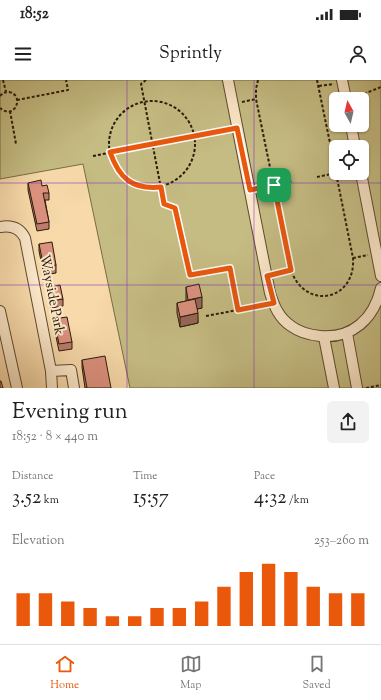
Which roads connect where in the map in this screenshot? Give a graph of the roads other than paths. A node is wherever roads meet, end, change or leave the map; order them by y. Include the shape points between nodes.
1 (228, 80) edge
2 (342, 81) edge
3 (345, 92) edge
4 (362, 180) edge
5 (0, 227) edge
6 (381, 276) edge
7 (381, 288) edge
8 (0, 311) edge
9 (347, 333) junction
10 (324, 337) junction
11 (51, 371) junction
12 (17, 388) edge
13 (52, 388) edge
14 (74, 388) edge
15 (334, 388) edge
16 (357, 388) edge

1 - 10 street via 274,303 281,317 291,326 301,332
2 - 3 street
4 - 6 street
5 - 11 street, Wayside Park via 16,228 25,238
7 - 9 street via 374,310 358,327
8 - 12 street
9 - 10 street
9 - 16 street
10 - 15 street
11 - 13 street, Wayside Park
11 - 14 street via 71,370

